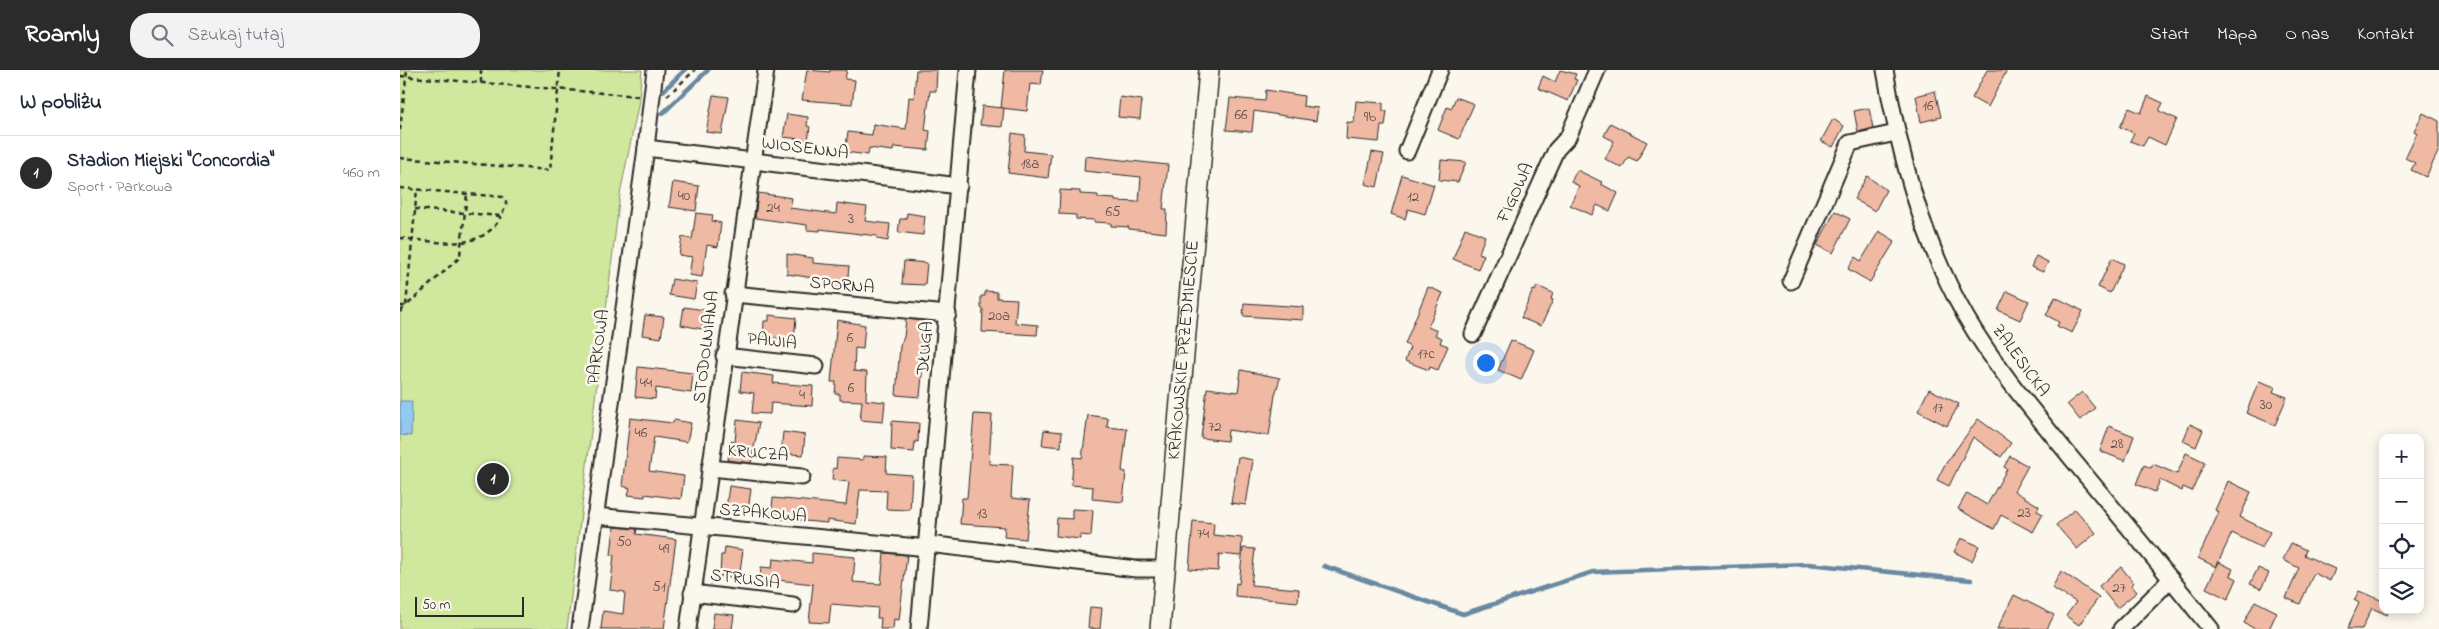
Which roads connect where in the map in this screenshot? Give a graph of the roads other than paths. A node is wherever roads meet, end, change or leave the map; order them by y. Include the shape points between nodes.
1 (655, 70) edge
2 (766, 70) edge
3 (968, 70) edge
4 (1209, 70) edge
5 (1440, 70) edge
6 (1597, 70) edge
7 (1885, 70) edge
8 (1896, 133) junction
9 (646, 148) junction
10 (1407, 151) dead end
11 (751, 162) junction
12 (959, 186) junction
13 (1791, 281) dead end
14 (733, 294) junction
15 (948, 314) junction
16 (1473, 334) dead end
17 (724, 356) junction
18 (816, 366) dead end
19 (710, 468) junction
20 (802, 476) dead end
21 (594, 516) junction
22 (702, 528) junction
23 (928, 546) junction
24 (1165, 569) junction
25 (2171, 579) junction
26 (692, 593) junction
27 (794, 605) dead end
28 (580, 629) edge
29 (688, 629) edge
30 (920, 629) edge
31 (1160, 629) edge
32 (2121, 629) edge
33 (2211, 629) edge

1 - 9 street, PARKOWA
2 - 11 street, STODOLNIANA
3 - 12 street, DŁUGA
4 - 24 main road, KRAKOWSKIE PRZEDMIEŚCIE
5 - 10 street
6 - 16 street, FIGOWA via 1568,138 1556,150
7 - 8 street, ZALESICKA
8 - 13 street via 1850,143
8 - 25 street, ZALESICKA via 1929,239 1962,309 1986,350
9 - 11 street, WIOSENNA
9 - 21 street, PARKOWA
11 - 12 street, WIOSENNA
11 - 14 street, STODOLNIANA
12 - 15 street, DŁUGA
14 - 15 street, SPORNA
14 - 17 street, STODOLNIANA
15 - 23 street, DŁUGA
17 - 18 street, PAWIA
17 - 19 street, STODOLNIANA
19 - 20 street, KRUCZA
19 - 22 street, STODOLNIANA
21 - 22 street, SZPAKOWA
21 - 28 street, PARKOWA
22 - 23 street, SZPAKOWA
22 - 26 street, STODOLNIANA
23 - 24 street, SZPAKOWA via 1136,569
23 - 30 street, DŁUGA
24 - 31 main road, KRAKOWSKIE PRZEDMIEŚCIE
25 - 32 street
25 - 33 street, ZALESICKA
26 - 27 street, STRUSIA
26 - 29 street, STODOLNIANA

